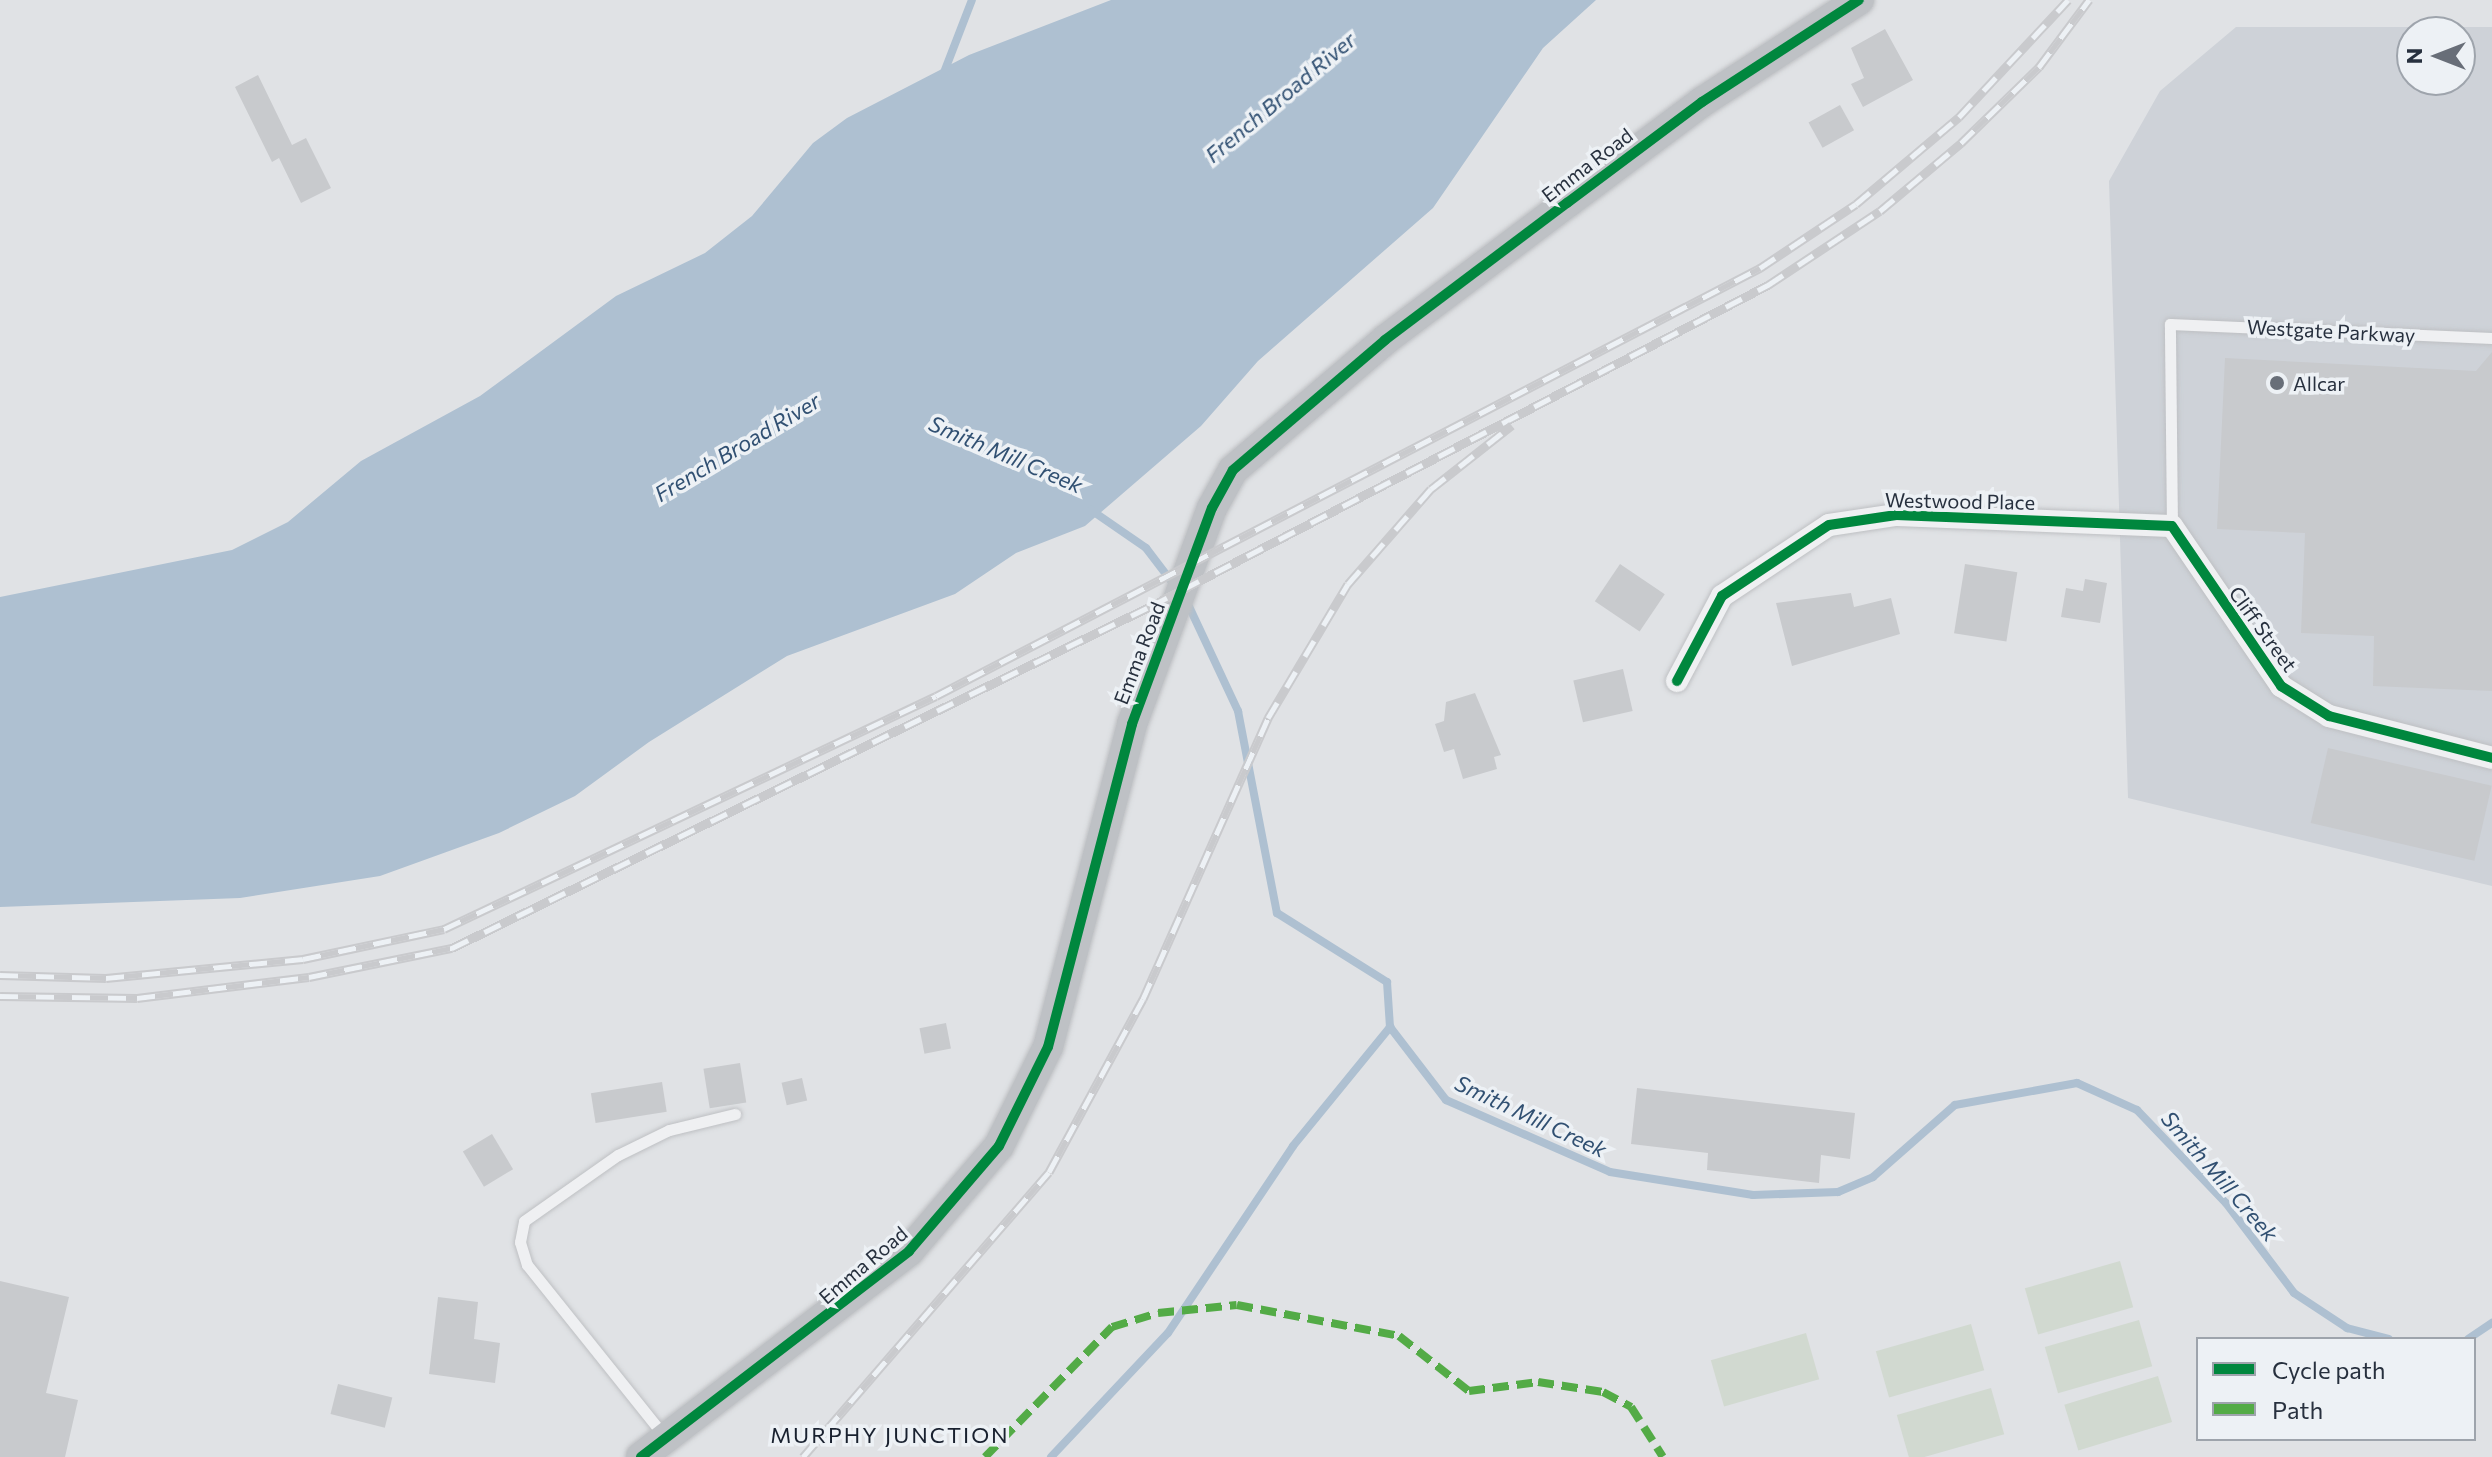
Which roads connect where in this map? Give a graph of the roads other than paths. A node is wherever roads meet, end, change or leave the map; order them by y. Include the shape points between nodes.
1 (1859, 0) edge
2 (2492, 338) edge
3 (2172, 526) junction
4 (1677, 681) dead end
5 (2492, 758) edge
6 (735, 1114) dead end
7 (665, 1438) junction
8 (641, 1457) edge

1 - 7 street, Emma Road via 1702,102 1279,426 1233,470 1132,724 1048,1047 999,1146 909,1251
2 - 3 lane, Westgate Parkway via 2170,324
3 - 4 street, Westwood Place via 1896,515 1829,525 1722,596
3 - 5 street, Cliff Street via 2281,686 2329,716
6 - 7 lane via 669,1130 618,1155 524,1221 520,1242 527,1265
7 - 8 street, Emma Road

